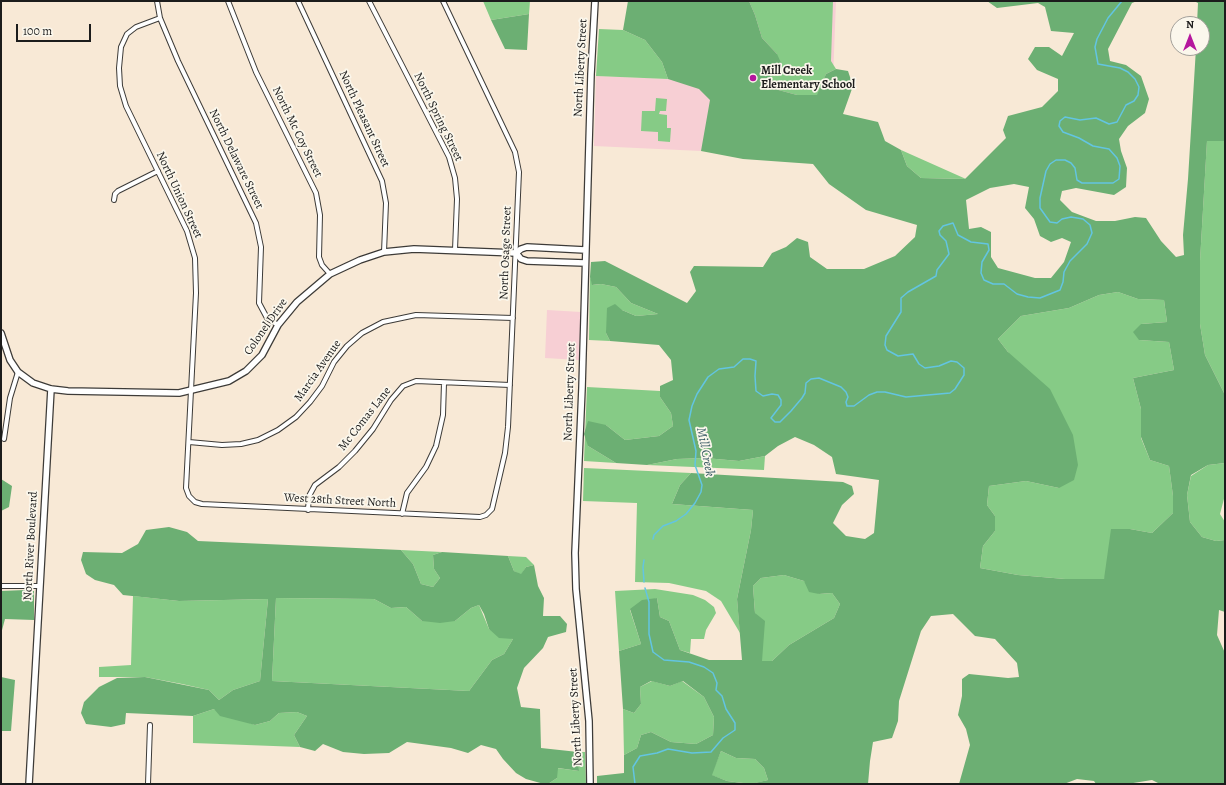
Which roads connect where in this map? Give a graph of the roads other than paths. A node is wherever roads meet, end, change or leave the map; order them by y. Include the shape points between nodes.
1 (156, 1) edge
2 (228, 1) edge
3 (298, 1) edge
4 (369, 1) edge
5 (443, 1) edge
6 (595, 1) edge
7 (160, 18) junction
8 (158, 171) junction
9 (114, 200) dead end
10 (455, 250) junction
11 (586, 250) junction
12 (384, 252) junction
13 (516, 253) junction
14 (585, 263) junction
15 (330, 274) junction
16 (513, 318) junction
17 (278, 325) junction
18 (1, 333) edge
19 (18, 372) junction
20 (444, 382) junction
21 (510, 385) junction
22 (51, 389) junction
23 (191, 390) junction
24 (4, 439) dead end
25 (189, 442) junction
26 (195, 502) joint
27 (308, 510) junction
28 (402, 514) junction
29 (484, 516) joint
30 (1, 586) edge
31 (40, 586) junction
32 (150, 725) dead end
33 (29, 784) edge
34 (148, 784) edge
35 (590, 784) edge

1 - 7 street, North Delaware Street
2 - 15 street, North Mc Coy Street via 256,72 316,193 320,215 319,257 322,266
3 - 12 street, North Pleasant Street via 382,180 386,203
4 - 10 street, North Spring Street via 449,157 458,199
5 - 13 street, North Osage Street via 515,152 519,172
6 - 11 main road, North Liberty Street
7 - 8 street, North Union Street via 136,27 127,34 121,47 119,68 120,86 126,106
7 - 17 street, North Delaware Street via 256,223 261,247 258,303 267,318
8 - 9 street via 118,191
8 - 23 street, North Union Street via 187,231 195,258 196,293
10 - 12 main road, Colonel Drive via 414,249
10 - 13 main road, Colonel Drive
11 - 13 main road, Colonel Drive via 527,247
11 - 14 main road, North Liberty Street
12 - 15 main road, Colonel Drive
13 - 14 main road, Colonel Drive via 527,261
13 - 16 street, North Osage Street
14 - 35 main road, North Liberty Street via 575,553 576,590 589,721
15 - 17 main road, Colonel Drive via 297,302
16 - 21 street, North Osage Street
16 - 25 street, Marcia Avenue via 416,315 383,322 362,333 347,346 334,362 310,402 296,417 278,430 258,440 241,444
17 - 23 main road, Colonel Drive via 262,355 246,371 229,381
18 - 19 main road via 10,360
19 - 22 main road via 33,383
19 - 24 street via 10,398
20 - 21 street, Mc Comas Lane
20 - 27 street, Mc Comas Lane via 416,381 403,386 355,451 315,486
20 - 28 street via 442,415 436,446 426,467 407,493
21 - 29 street, North Osage Street via 503,460 492,509
22 - 23 main road, Colonel Drive via 166,394
22 - 31 main road, North River Boulevard
23 - 25 street, North Union Street
25 - 26 street, North Union Street via 186,488
26 - 27 street, West 28th Street North
27 - 28 street, West 28th Street North
28 - 29 street, West 28th Street North
30 - 31 street
31 - 33 main road, North River Boulevard
32 - 34 street

